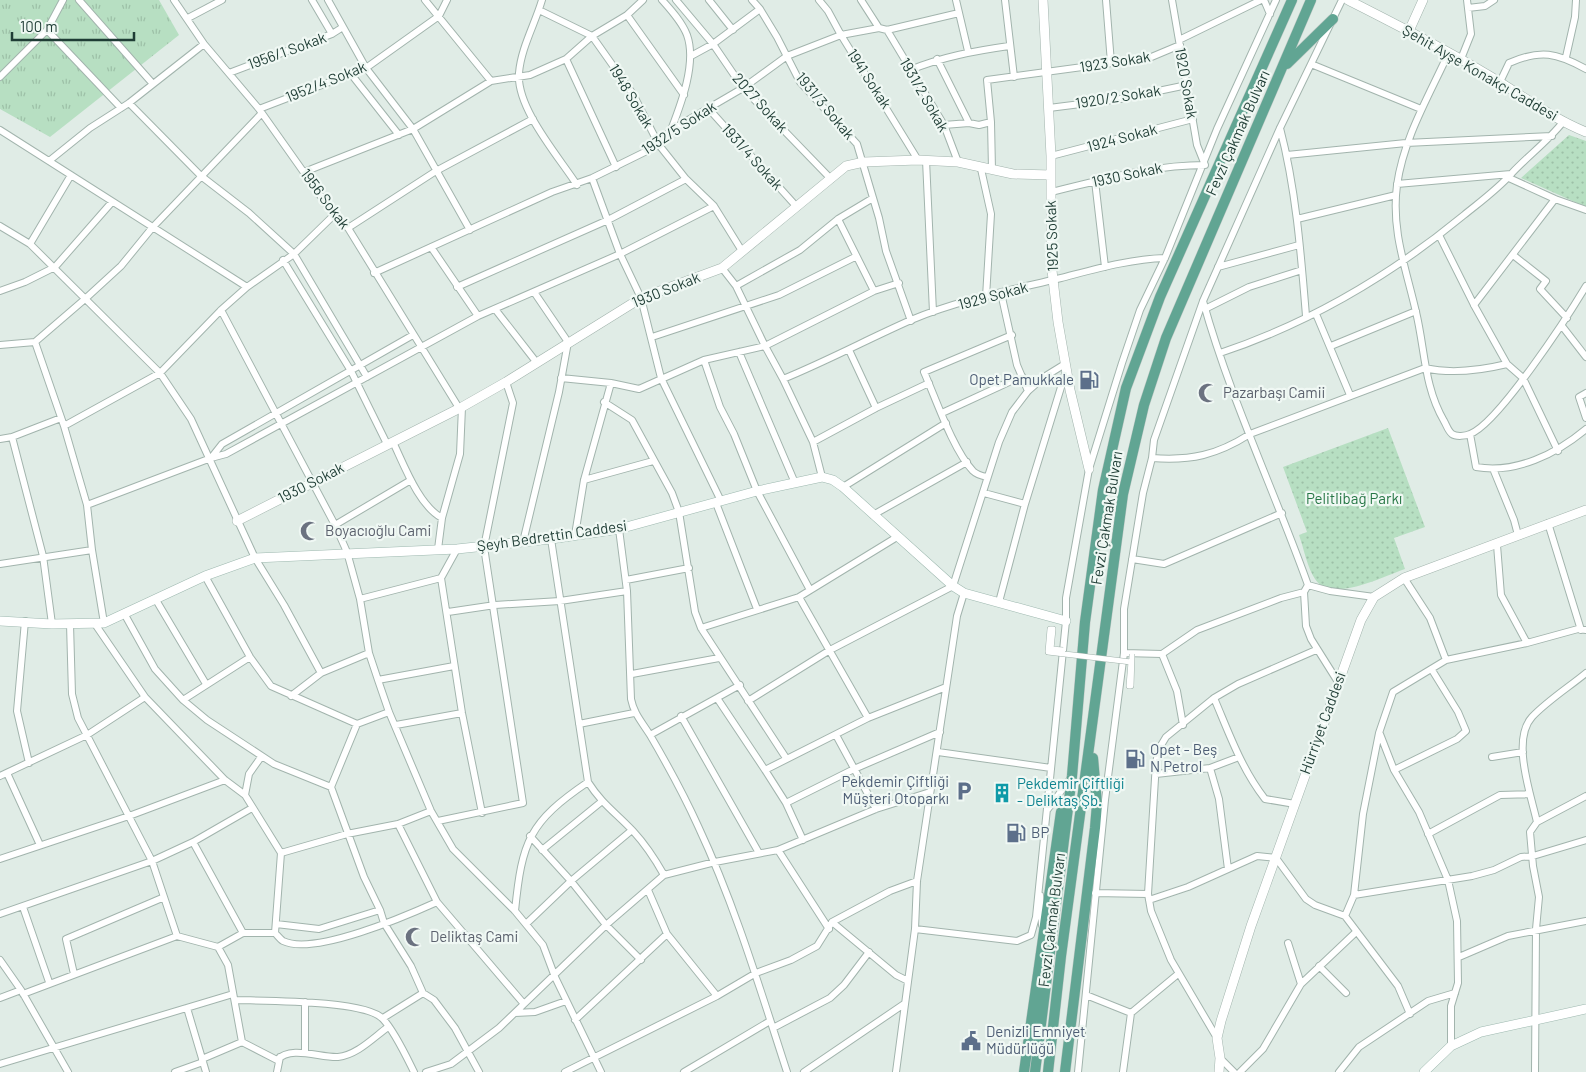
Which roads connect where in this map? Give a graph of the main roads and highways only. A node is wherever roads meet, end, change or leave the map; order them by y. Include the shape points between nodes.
1 (1292, 0) edge
2 (1311, 0) edge
3 (1333, 19) road end
4 (1283, 68) junction
5 (1092, 735) junction
6 (1072, 776) junction
7 (1024, 1072) edge
8 (1035, 1072) edge
9 (1048, 1072) edge
10 (1065, 1072) edge

1 - 6 main road, Fevzi Çakmak Bulvarı via 1160,297 1126,388 1103,490 1082,647
2 - 4 main road, Fevzi Çakmak Bulvarı
3 - 4 main road
4 - 5 main road, Fevzi Çakmak Bulvarı via 1166,338 1144,405 1123,494
5 - 9 main road, Fevzi Çakmak Bulvarı
5 - 10 main road via 1095,828
6 - 7 main road via 1064,796
6 - 8 main road, Fevzi Çakmak Bulvarı

